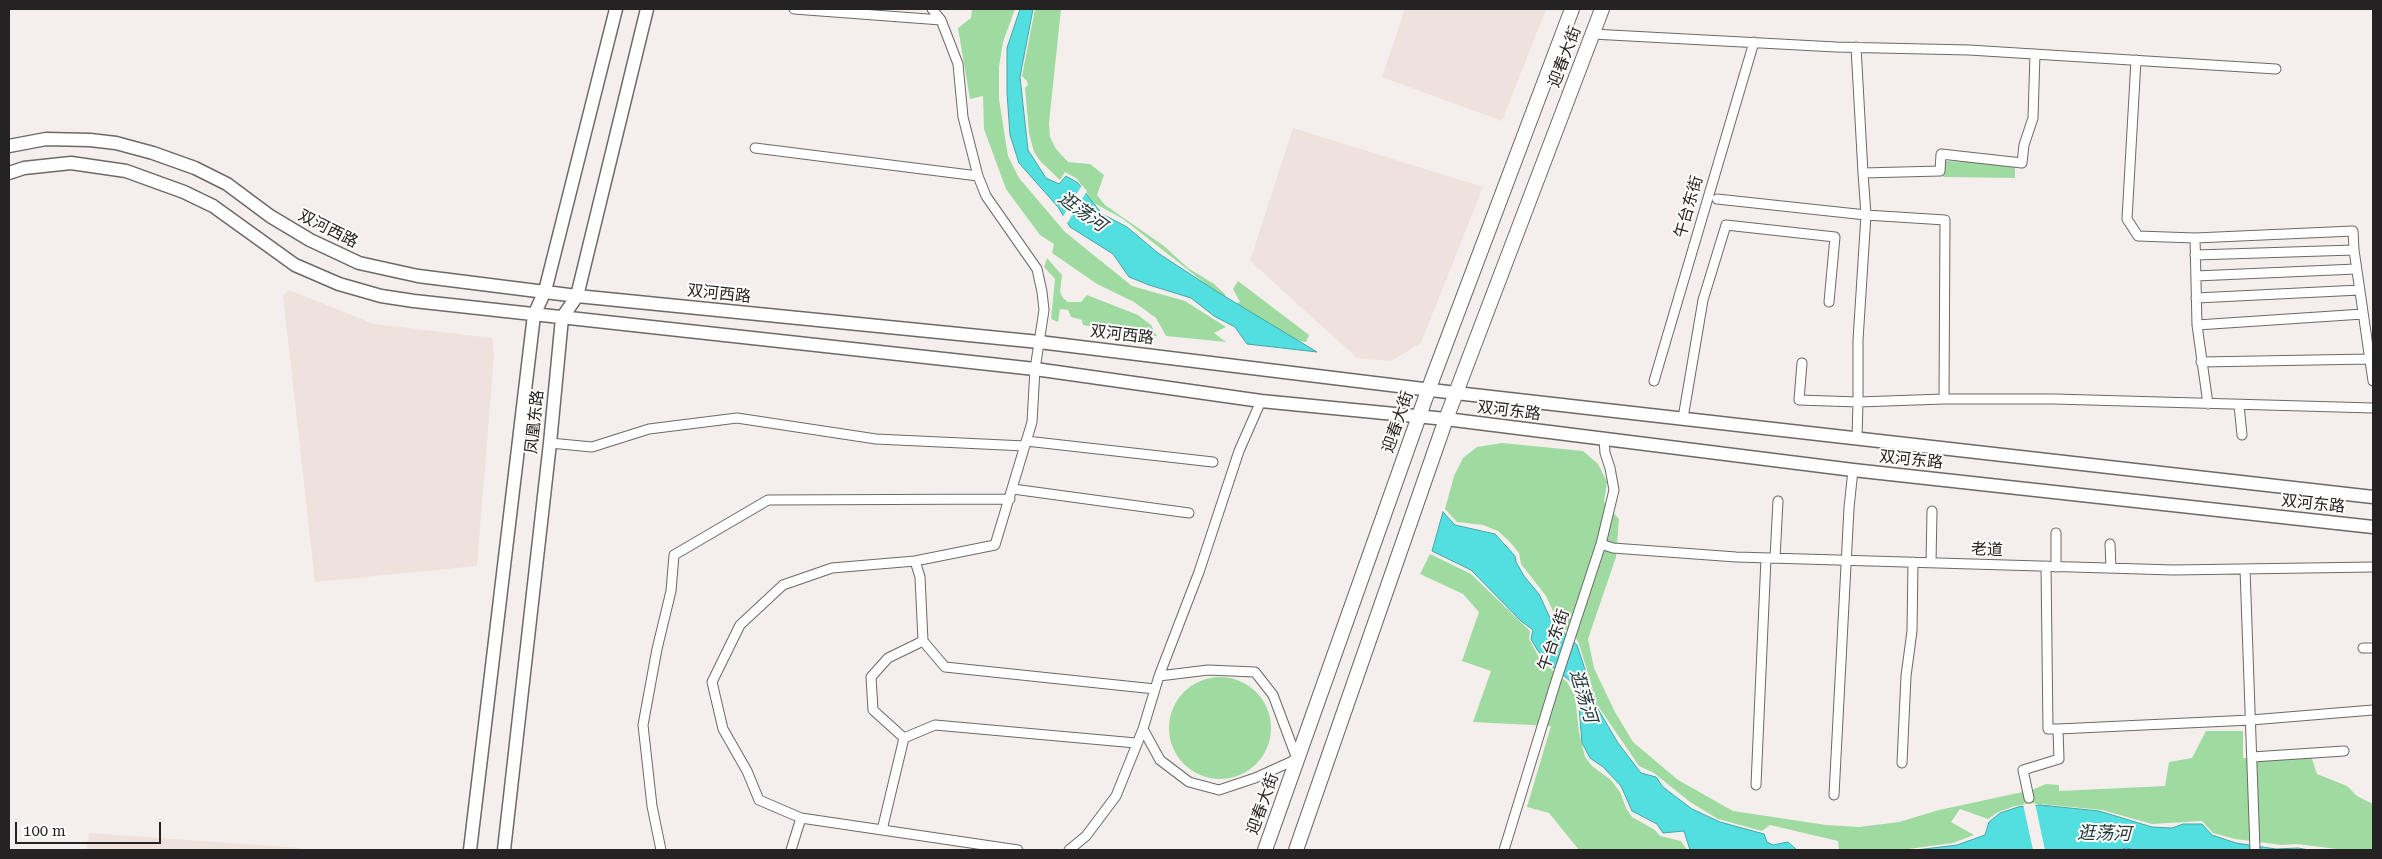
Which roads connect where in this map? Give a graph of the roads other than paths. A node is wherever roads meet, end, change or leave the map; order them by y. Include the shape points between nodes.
1 (616, 9) edge
2 (647, 9) edge
3 (794, 9) edge
4 (932, 9) edge
5 (1572, 9) edge
6 (1602, 9) edge
7 (941, 20) junction
8 (1592, 34) junction
9 (1754, 42) junction
10 (1856, 47) junction
11 (2035, 54) junction
12 (2136, 60) junction
13 (2276, 69) dead end
14 (9, 146) edge
15 (755, 148) dead end
16 (9, 173) edge
17 (1863, 173) junction
18 (978, 176) junction
19 (1717, 199) dead end
20 (1866, 215) junction
21 (2195, 238) junction
22 (2354, 250) junction
23 (2195, 256) junction
24 (2356, 269) junction
25 (2196, 276) junction
26 (2360, 290) junction
27 (545, 291) junction
28 (577, 296) junction
29 (2196, 298) junction
30 (1829, 302) dead end
31 (534, 314) junction
32 (2363, 314) junction
33 (562, 318) junction
34 (2197, 325) junction
35 (1039, 342) junction
36 (2370, 359) junction
37 (2201, 362) junction
38 (1802, 363) dead end
39 (1035, 369) junction
40 (1654, 381) dead end
41 (2373, 381) edge
42 (1429, 388) junction
43 (1456, 393) junction
44 (1944, 399) junction
45 (1261, 401) junction
46 (1858, 402) junction
47 (2208, 404) junction
48 (2239, 405) junction
49 (2373, 408) edge
50 (1418, 418) junction
51 (1683, 418) junction
52 (1446, 419) junction
53 (2242, 435) dead end
54 (1857, 438) junction
55 (1604, 439) junction
56 (550, 444) junction
57 (1026, 444) junction
58 (1213, 462) dead end
59 (1853, 470) junction
60 (1013, 489) junction
61 (2373, 497) edge
62 (1010, 500) junction
63 (1778, 501) dead end
64 (1932, 511) dead end
65 (1189, 513) dead end
66 (2373, 527) edge
67 (2056, 533) dead end
68 (1601, 544) junction
69 (2110, 544) dead end
70 (1770, 558) junction
71 (1848, 560) junction
72 (915, 561) junction
73 (1913, 562) junction
74 (1931, 563) junction
75 (2046, 566) junction
76 (2056, 567) junction
77 (2373, 567) edge
78 (2110, 568) junction
79 (2245, 569) junction
80 (923, 641) junction
81 (2363, 648) dead end
82 (2373, 648) edge
83 (1158, 676) junction
84 (1155, 689) junction
85 (2373, 710) edge
86 (2251, 720) junction
87 (1143, 728) junction
88 (2058, 729) junction
89 (904, 738) junction
90 (1136, 743) junction
91 (2344, 751) dead end
92 (2252, 757) junction
93 (1297, 759) junction
94 (1902, 763) dead end
95 (1756, 785) dead end
96 (1834, 795) dead end
97 (2029, 798) dead end
98 (801, 818) junction
99 (882, 830) junction
100 (470, 850) edge
101 (504, 850) edge
102 (660, 850) edge
103 (790, 850) edge
104 (1018, 850) edge
105 (1069, 850) edge
106 (1265, 850) edge
107 (1296, 850) edge
108 (1504, 850) edge
109 (2255, 850) edge

1 - 27 street, 凤凰东路
2 - 28 street, 凤凰东路
3 - 7 street
4 - 7 street
5 - 42 main road, 迎春大街
6 - 8 main road, 迎春大街
7 - 18 street via 958,64 962,118
8 - 9 street
8 - 43 main road, 迎春大街
9 - 10 street
9 - 40 street, 午台东街
10 - 11 street
10 - 17 street
11 - 12 street
11 - 17 street via 2033,118 2022,163 1941,154 1940,171
12 - 13 street
12 - 21 street via 2127,218 2138,236
14 - 27 street, 双河西路 via 46,139 90,140 144,150 195,168 227,184 270,216 359,263 418,276
15 - 18 street
16 - 31 street via 24,168 71,163 126,171 213,206 295,265 339,284 381,296
17 - 20 street
18 - 35 street via 986,196 1037,269 1044,310
19 - 20 street
20 - 44 street via 1945,220
20 - 46 street via 1858,340
21 - 22 street via 2353,231
21 - 23 street
22 - 23 street
22 - 24 street
23 - 25 street
24 - 25 street
24 - 26 street
25 - 29 street
26 - 29 street
26 - 32 street
27 - 28 street, 双河西路
27 - 31 street, 凤凰东路
28 - 33 street, 凤凰东路
28 - 35 street, 双河西路
29 - 34 street
30 - 51 street via 1835,237 1726,225 1703,300
31 - 33 street
31 - 100 street, 凤凰东路
32 - 34 street
32 - 36 street
33 - 39 street
33 - 56 street, 凤凰东路
34 - 37 street
35 - 39 street
35 - 42 street, 双河西路
36 - 37 street
36 - 41 street
37 - 47 street
38 - 46 street via 1799,400
39 - 45 street
39 - 57 street via 1032,422
42 - 43 street, 双河西路
42 - 50 main road, 迎春大街
43 - 51 street, 双河东路
43 - 52 main road, 迎春大街
44 - 46 street
44 - 47 street
45 - 50 street
45 - 83 street
46 - 54 street
47 - 48 street
48 - 49 street
48 - 53 street
50 - 52 street
50 - 93 main road, 迎春大街
51 - 54 street, 双河东路
52 - 55 street, 双河东路
52 - 107 main road, 迎春大街
54 - 61 street, 双河东路
55 - 59 street, 双河东路
55 - 68 street, 午台东街 via 1614,490
56 - 57 street via 592,447 649,429 737,418 876,439
56 - 101 street, 凤凰东路
57 - 58 street
57 - 60 street
59 - 66 street, 双河东路
59 - 71 street
60 - 62 street
60 - 65 street
62 - 72 street via 995,544
62 - 102 street via 768,500 674,555 671,591 643,725
63 - 70 street
64 - 74 street
67 - 76 street
68 - 70 street, 老道 via 1613,548
68 - 108 street, 午台东街
69 - 78 street
70 - 71 street, 老道
70 - 95 street
71 - 73 street, 老道
71 - 96 street
72 - 80 street via 920,577
72 - 98 street via 832,568 783,585 740,625 712,682 723,729 759,800
73 - 74 street, 老道
73 - 94 street via 1912,631 1906,676
74 - 75 street, 老道
75 - 76 street, 老道
75 - 88 street via 2048,729
76 - 78 street, 老道
77 - 79 street, 老道
78 - 79 street, 老道
79 - 86 street
80 - 84 street via 945,667
80 - 89 street via 888,658 871,678 873,710
81 - 82 street
83 - 84 street
83 - 93 street via 1208,670 1255,672 1273,695
84 - 87 street
85 - 86 street
86 - 88 street
86 - 92 street
87 - 90 street
87 - 93 street via 1160,760 1189,782 1219,790
88 - 97 street via 2059,759 2023,770
89 - 90 street via 935,725
89 - 99 street
90 - 105 street via 1116,796 1086,836
91 - 92 street
92 - 109 street
93 - 106 main road, 迎春大街
98 - 99 street
98 - 103 street
99 - 104 street

